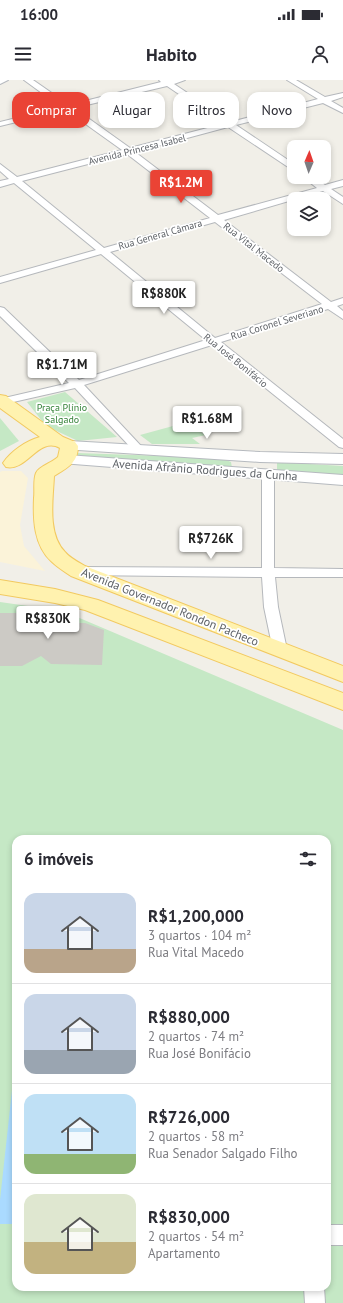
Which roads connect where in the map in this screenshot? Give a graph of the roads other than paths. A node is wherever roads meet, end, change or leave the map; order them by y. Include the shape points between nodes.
1 (28, 80) edge
2 (181, 80) edge
3 (291, 80) edge
4 (165, 82) edge
5 (46, 92) edge
6 (180, 92) edge
7 (343, 95) edge
8 (325, 100) junction
9 (90, 102) edge
10 (343, 111) edge
11 (12, 121) edge
12 (90, 123) edge
13 (239, 123) edge
14 (0, 124) edge
15 (218, 128) edge
16 (234, 128) edge
17 (128, 151) junction
18 (287, 163) edge
19 (0, 166) edge
20 (16, 180) junction
21 (343, 183) edge
22 (0, 184) edge
23 (318, 184) edge
24 (324, 188) junction
25 (343, 201) edge
26 (217, 218) junction
27 (102, 251) junction
28 (0, 280) edge
29 (343, 301) edge
30 (329, 306) junction
31 (0, 310) edge
32 (343, 316) edge
33 (213, 342) junction
34 (77, 384) junction
35 (1, 401) edge
36 (343, 445) edge
37 (64, 449) junction
38 (138, 449) junction
39 (343, 451) edge
40 (265, 457) junction
41 (325, 458) junction
42 (343, 459) edge
43 (6, 465) edge
44 (44, 474) junction
45 (263, 475) junction
46 (343, 480) edge
47 (78, 571) junction
48 (0, 573) edge
49 (343, 573) edge
50 (268, 574) junction
51 (7, 588) edge
52 (143, 624) junction
53 (280, 650) junction
54 (343, 674) edge
55 (343, 702) edge
56 (331, 1235) edge
57 (343, 1235) edge
58 (314, 1291) edge
59 (315, 1303) edge

1 - 5 street, Rua Vital Macedo
2 - 4 street
3 - 8 street
4 - 6 street
4 - 9 street
7 - 8 street, Avenida Princesa Isabel
8 - 10 street
8 - 13 street, Avenida Princesa Isabel
11 - 14 street
12 - 17 street, Rua Vital Macedo
15 - 17 street, Avenida Princesa Isabel
16 - 18 street
17 - 20 street, Avenida Princesa Isabel
17 - 26 street, Rua Vital Macedo
19 - 20 street, Rua José Bonifácio
20 - 22 street, Avenida Princesa Isabel
20 - 27 street, Rua José Bonifácio
21 - 24 street, Rua General Câmara
23 - 24 street
24 - 25 street
24 - 26 street, Rua General Câmara
26 - 27 street, Rua General Câmara
26 - 30 street, Rua Vital Macedo
27 - 28 street, Rua General Câmara
27 - 33 street, Rua José Bonifácio
29 - 30 street, Rua Coronel Severiano
30 - 32 street, Rua Vital Macedo
30 - 33 street, Rua Coronel Severiano
31 - 34 street
33 - 34 street, Rua Coronel Severiano
33 - 36 street, Rua José Bonifácio
34 - 35 street, Rua Coronel Severiano
34 - 38 street
35 - 37 main road
37 - 38 street, Avenida Afrânio Rodrigues da Cunha
37 - 43 main road via 36,443
37 - 44 main road
37 - 45 street, Avenida Afrânio Rodrigues da Cunha
38 - 40 street, Avenida Afrânio Rodrigues da Cunha
39 - 41 street
40 - 41 street, Avenida Afrânio Rodrigues da Cunha
40 - 45 street
41 - 42 street, Avenida Afrânio Rodrigues da Cunha
43 - 44 main road via 33,465
44 - 47 main road, Avenida Governador Rondon Pacheco via 43,523 48,541 56,556
45 - 46 street, Avenida Afrânio Rodrigues da Cunha
45 - 50 street
47 - 50 street
47 - 53 main road, Avenida Governador Rondon Pacheco
48 - 52 main road via 74,590 126,610
49 - 50 street
50 - 53 street via 272,626
51 - 52 main road, Avenida Governador Rondon Pacheco via 91,605
52 - 55 main road, Avenida Governador Rondon Pacheco
53 - 54 main road, Avenida Governador Rondon Pacheco
56 - 57 street
58 - 59 street

